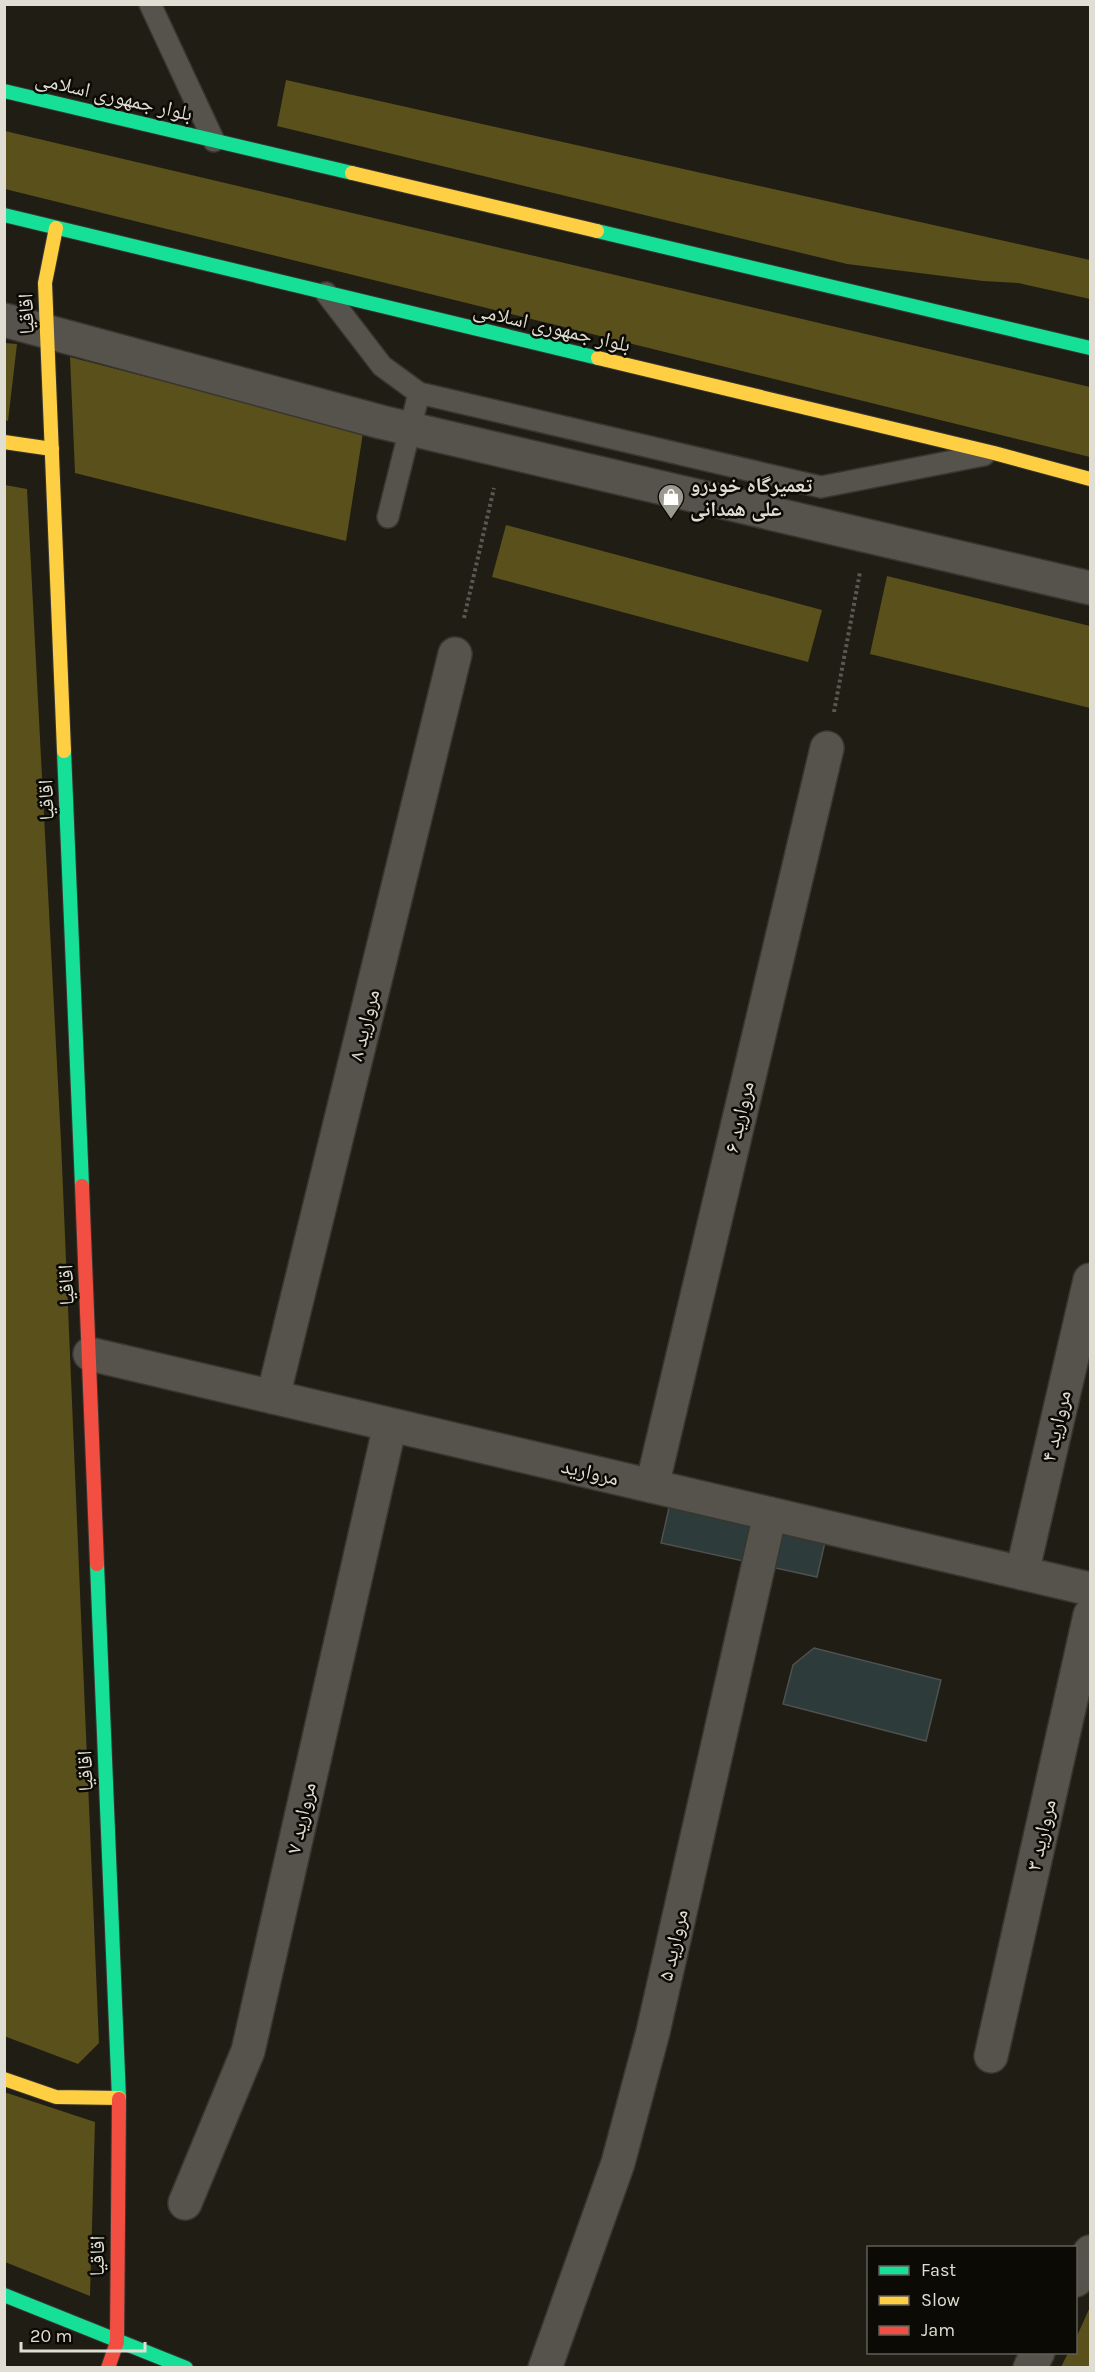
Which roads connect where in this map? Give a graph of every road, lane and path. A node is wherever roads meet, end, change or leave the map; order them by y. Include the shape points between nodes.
1 (150, 4) edge
2 (4, 92) edge
3 (214, 141) junction
4 (4, 215) edge
5 (56, 228) junction
6 (326, 293) junction
7 (4, 320) edge
8 (47, 332) junction
9 (1090, 348) edge
10 (419, 393) junction
11 (411, 428) junction
12 (4, 442) edge
13 (52, 449) junction
14 (503, 450) junction
15 (994, 453) junction
16 (1090, 479) edge
17 (388, 517) dead end
18 (867, 536) junction
19 (1090, 588) edge
20 (455, 654) joint
21 (827, 748) joint
22 (1090, 1280) edge
23 (90, 1354) junction
24 (273, 1397) junction
25 (390, 1425) junction
26 (652, 1486) junction
27 (770, 1514) junction
28 (1022, 1573) junction
29 (1090, 1589) edge
30 (1090, 1615) edge
31 (991, 2056) dead end
32 (4, 2079) edge
33 (119, 2098) junction
34 (185, 2203) dead end
35 (1090, 2252) edge
36 (1077, 2278) edge
37 (4, 2295) edge
38 (117, 2342) junction
39 (108, 2367) edge
40 (186, 2367) edge
41 (545, 2367) edge

1 - 3 lane
2 - 3 street, بلوار جمهوری اسلامی
3 - 9 street, بلوار جمهوری اسلامی
4 - 5 street, بلوار جمهوری اسلامی
5 - 6 street, بلوار جمهوری اسلامی
5 - 8 street, اقاقیا via 45,283
6 - 10 lane via 382,366
6 - 15 street, بلوار جمهوری اسلامی
7 - 8 street
8 - 11 street
8 - 13 street, اقاقیا
10 - 11 lane
10 - 15 lane via 821,487
11 - 14 street
11 - 17 lane
12 - 13 street
13 - 23 street, اقاقیا
14 - 18 street
14 - 20 path
15 - 16 street, بلوار جمهوری اسلامی
18 - 19 street
18 - 21 path
20 - 24 street, مروارید ۸
21 - 26 street, مروارید ۶
22 - 28 street, مروارید ۴
23 - 24 street, مروارید
23 - 33 street, اقاقیا
24 - 25 street, مروارید
25 - 26 street, مروارید
25 - 34 street, مروارید ۷ via 248,2051
26 - 27 street, مروارید
27 - 28 street, مروارید
27 - 41 street, مروارید ۵ via 630,2120
28 - 29 street, مروارید
30 - 31 street, مروارید ۳
32 - 33 street via 56,2097
33 - 38 street, اقاقیا
35 - 36 street
37 - 38 street
38 - 39 street, اقاقیا
38 - 40 street

